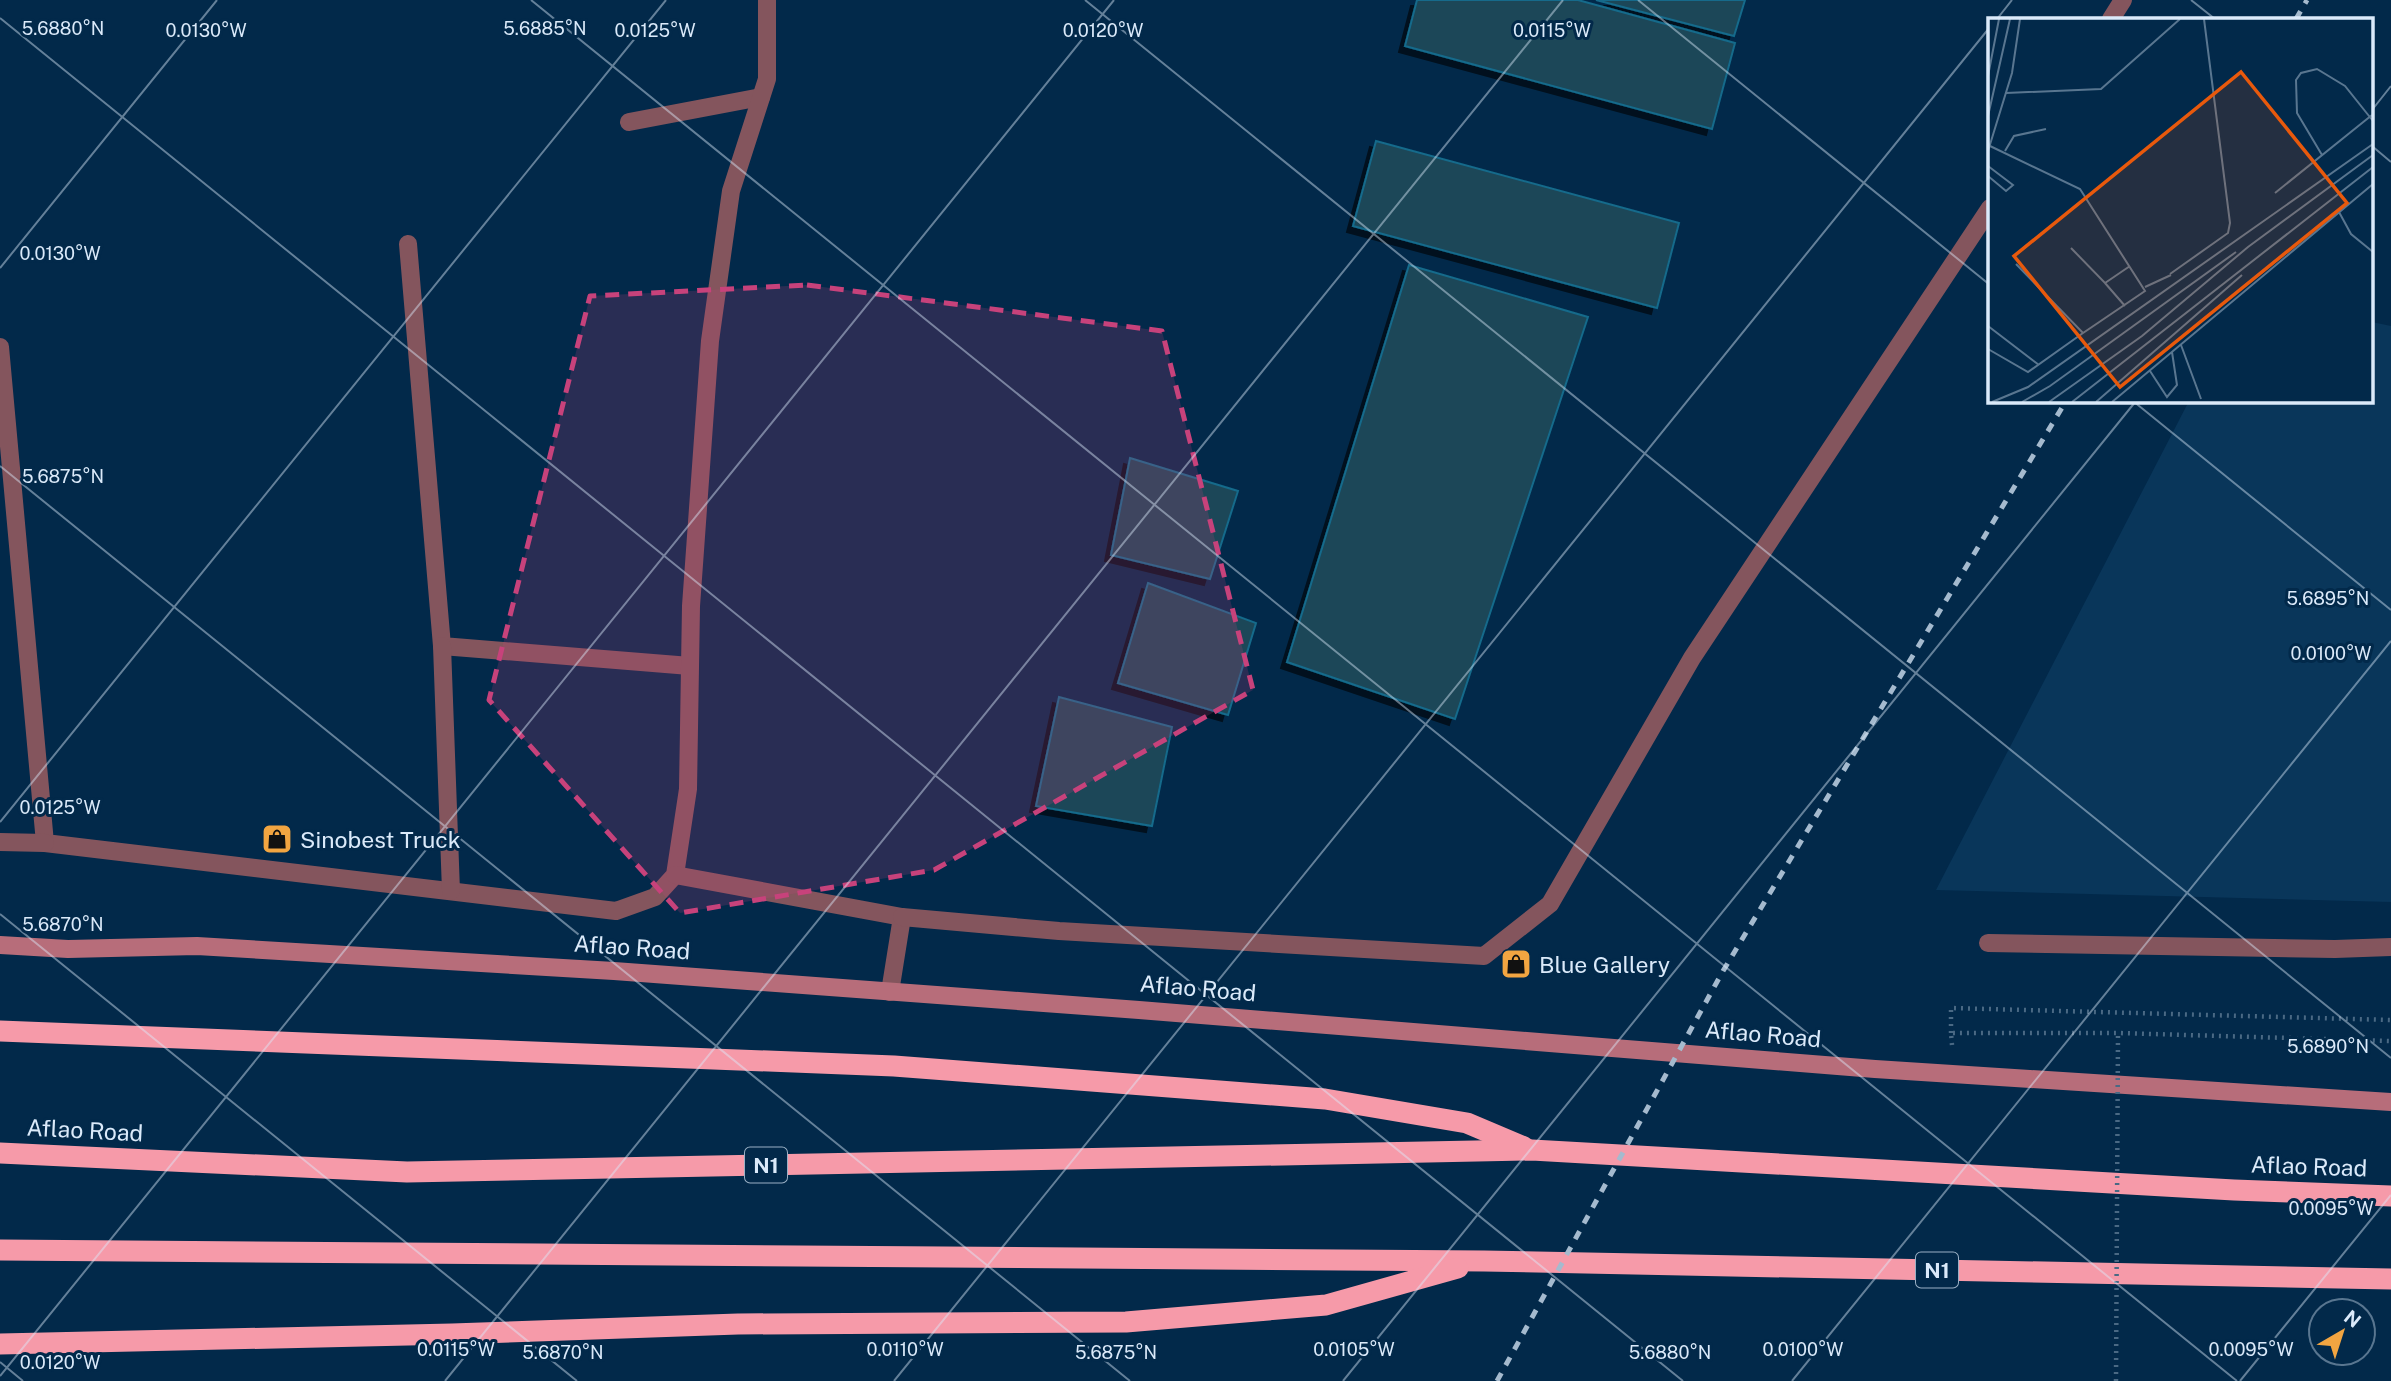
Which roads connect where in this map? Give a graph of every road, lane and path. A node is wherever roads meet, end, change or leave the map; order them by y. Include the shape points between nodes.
1 (767, 0) edge
2 (2123, 0) edge
3 (2112, 18) edge
4 (761, 97) junction
5 (629, 122) dead end
6 (1988, 211) edge
7 (408, 244) dead end
8 (0, 347) edge
9 (442, 646) junction
10 (690, 666) junction
11 (0, 842) edge
12 (46, 843) junction
13 (675, 875) junction
14 (450, 891) junction
15 (902, 917) junction
16 (1988, 943) dead end
17 (0, 946) edge
18 (2391, 947) edge
19 (890, 992) junction
20 (2391, 1020) edge
21 (0, 1031) edge
22 (1951, 1033) junction
23 (2118, 1033) junction
24 (2391, 1041) edge
25 (1954, 1074) junction
26 (2391, 1102) edge
27 (1532, 1150) junction
28 (0, 1153) edge
29 (2391, 1196) edge
30 (0, 1250) edge
31 (1483, 1261) junction
32 (2391, 1279) edge
33 (0, 1344) edge
34 (2116, 1381) edge

1 - 4 lane via 767,79
2 - 3 lane
4 - 5 lane
4 - 10 lane via 731,191 710,341
6 - 15 lane via 1692,658 1550,904 1484,956
7 - 9 lane
8 - 12 lane
9 - 10 lane
9 - 14 lane
10 - 13 lane via 688,789
11 - 12 lane
12 - 14 lane
13 - 14 lane via 655,897 616,911
13 - 15 lane
15 - 19 lane
16 - 18 lane
17 - 19 street, Aflao Road via 197,946
19 - 25 street, Aflao Road
20 - 22 path via 1951,1008
21 - 27 highway via 894,1066 1325,1099 1467,1123
22 - 23 path
22 - 25 path
23 - 24 path
23 - 34 path, bridge
25 - 26 street, Aflao Road
27 - 28 highway, Aflao Road / N1 via 407,1172
27 - 29 highway, Aflao Road / N1
30 - 31 highway, N1
31 - 32 highway, N1
31 - 33 highway via 1326,1305 1126,1322 738,1324

